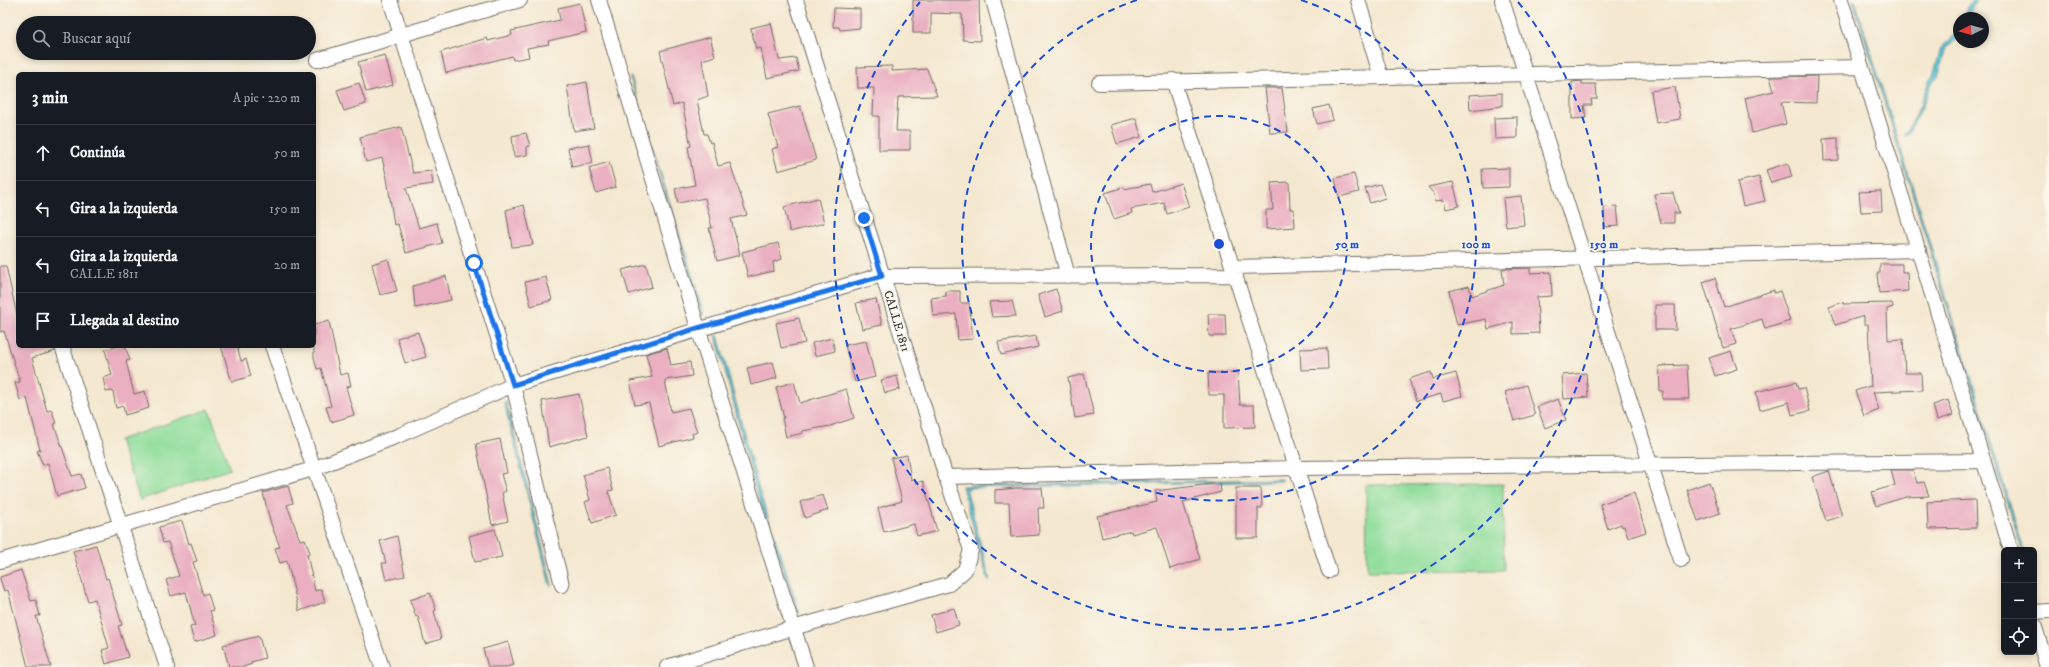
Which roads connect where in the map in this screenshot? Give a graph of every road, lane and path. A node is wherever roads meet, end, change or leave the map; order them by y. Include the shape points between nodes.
1 (390, 0) edge
2 (520, 0) edge
3 (599, 0) edge
4 (796, 0) edge
5 (993, 0) edge
6 (1358, 0) edge
7 (1502, 0) edge
8 (1841, 0) edge
9 (401, 35) junction
10 (317, 60) dead end
11 (1862, 67) junction
12 (1525, 74) junction
13 (1381, 76) junction
14 (1173, 80) junction
15 (1099, 83) dead end
16 (1919, 250) junction
17 (1585, 258) junction
18 (1234, 271) junction
19 (882, 276) junction
20 (1068, 276) junction
21 (698, 328) junction
22 (63, 348) edge
23 (273, 348) edge
24 (513, 385) junction
25 (1984, 461) junction
26 (1650, 463) junction
27 (1297, 468) junction
28 (313, 469) junction
29 (946, 476) junction
30 (121, 525) junction
31 (2010, 547) edge
32 (1681, 560) dead end
33 (0, 561) edge
34 (1329, 572) dead end
35 (562, 585) dead end
36 (2049, 611) edge
37 (2037, 612) edge
38 (793, 628) junction
39 (2037, 634) edge
40 (167, 667) edge
41 (382, 667) edge
42 (666, 667) edge
43 (806, 667) edge
44 (2047, 667) edge

1 - 9 street
2 - 9 street
3 - 21 street
4 - 19 street, CALLE 1811
5 - 20 street
6 - 13 street
7 - 12 street
8 - 11 street
9 - 10 street
9 - 24 street
11 - 12 street
11 - 16 street
12 - 13 street
12 - 17 street
13 - 14 street
14 - 15 street
14 - 18 street
16 - 17 street
16 - 25 street
17 - 18 street
17 - 26 street
18 - 20 street
18 - 27 street
19 - 20 street
19 - 21 street
19 - 29 street, CALLE 1811
21 - 24 street
21 - 38 street
22 - 30 street
23 - 28 street
24 - 28 street via 400,435
24 - 35 street
25 - 26 street
25 - 31 street
26 - 27 street
26 - 32 street
27 - 29 street
27 - 34 street
28 - 30 street
28 - 41 street
29 - 38 street, CALLE 1811 via 971,550 965,570 949,584
30 - 33 street
30 - 40 street
36 - 37 street
38 - 42 street
38 - 43 street
39 - 44 street

